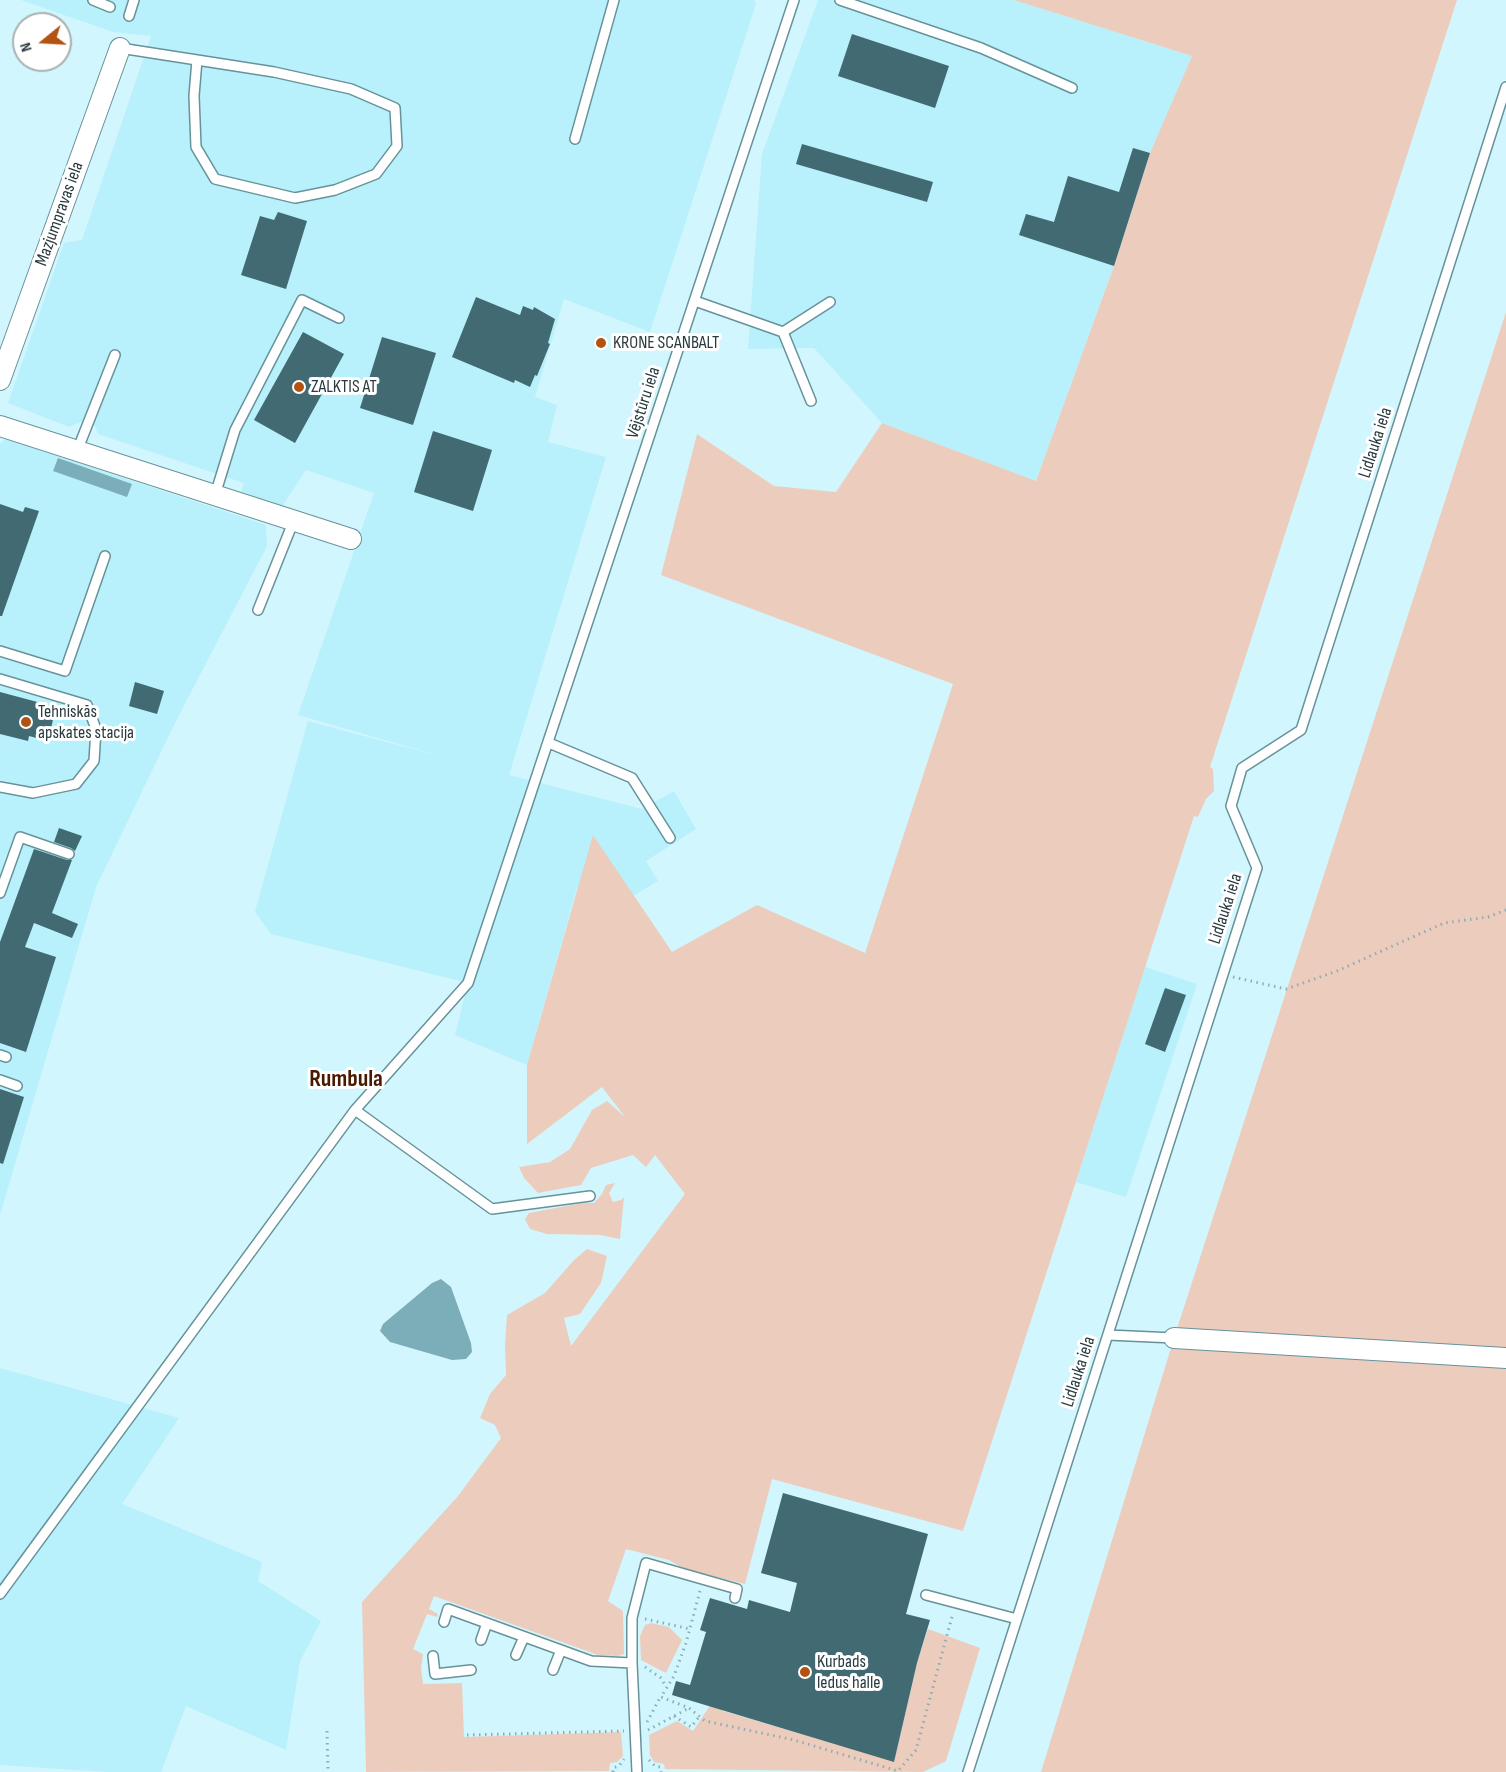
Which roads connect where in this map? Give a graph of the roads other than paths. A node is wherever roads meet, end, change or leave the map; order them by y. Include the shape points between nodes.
1 (93, 0) edge
2 (134, 0) edge
3 (614, 0) edge
4 (794, 0) edge
5 (840, 0) edge
6 (110, 7) dead end
7 (129, 16) dead end
8 (120, 48) joint
9 (197, 60) junction
10 (1506, 87) edge
11 (1072, 88) dead end
12 (574, 139) dead end
13 (696, 300) junction
14 (830, 302) dead end
15 (339, 318) dead end
16 (783, 332) junction
17 (115, 355) dead end
18 (0, 380) edge
19 (811, 400) dead end
20 (0, 426) edge
21 (77, 451) junction
22 (215, 495) junction
23 (294, 520) junction
24 (351, 538) dead end
25 (105, 556) dead end
26 (258, 610) dead end
27 (0, 651) edge
28 (0, 679) edge
29 (549, 743) junction
30 (0, 787) edge
31 (670, 838) dead end
32 (69, 854) dead end
33 (0, 893) edge
34 (0, 1080) edge
35 (17, 1086) dead end
36 (355, 1110) junction
37 (590, 1196) dead end
38 (1108, 1335) junction
39 (1174, 1338) joint
40 (1506, 1358) edge
41 (0, 1594) edge
42 (926, 1595) dead end
43 (735, 1598) dead end
44 (1017, 1619) junction
45 (444, 1622) dead end
46 (487, 1623) junction
47 (524, 1636) junction
48 (481, 1640) dead end
49 (561, 1650) junction
50 (516, 1655) dead end
51 (433, 1656) dead end
52 (596, 1661) junction
53 (632, 1663) junction
54 (471, 1670) dead end
55 (553, 1670) dead end
56 (593, 1673) dead end
57 (637, 1772) edge
58 (968, 1772) edge

1 - 6 lane
2 - 7 lane
3 - 12 lane
4 - 13 lane, Vējstūru iela
5 - 11 lane via 981,48
8 - 9 lane
8 - 18 street, Mazjumpravas iela
9 - 9 lane via 351,89 395,108 397,146 376,174 335,190 295,198 215,179 196,147
10 - 38 lane, Lidlauka iela via 1301,730 1242,768 1231,806 1257,868
13 - 16 lane
13 - 29 lane, Vējstūru iela
14 - 16 lane
15 - 22 lane via 302,300 234,430
16 - 19 lane
17 - 21 lane
20 - 21 street
21 - 22 street
22 - 23 street
23 - 24 street
23 - 26 lane
25 - 27 lane via 65,671
28 - 30 lane via 87,705 96,729 94,761 76,784 33,793
29 - 31 lane via 632,778
29 - 36 lane, Vējstūru iela via 468,983
32 - 33 lane via 20,837
34 - 35 lane
36 - 37 lane via 492,1209
36 - 41 lane, Vējstūru iela
38 - 39 lane
38 - 44 lane, Lidlauka iela
39 - 40 street
42 - 44 lane
43 - 53 lane via 737,1589 646,1563 632,1618
44 - 58 lane, Lidlauka iela
45 - 46 lane via 448,1609
46 - 47 lane
46 - 48 lane
47 - 49 lane
47 - 50 lane
49 - 52 lane
49 - 55 lane
51 - 54 lane via 435,1674
52 - 53 lane
52 - 56 lane
53 - 57 lane

